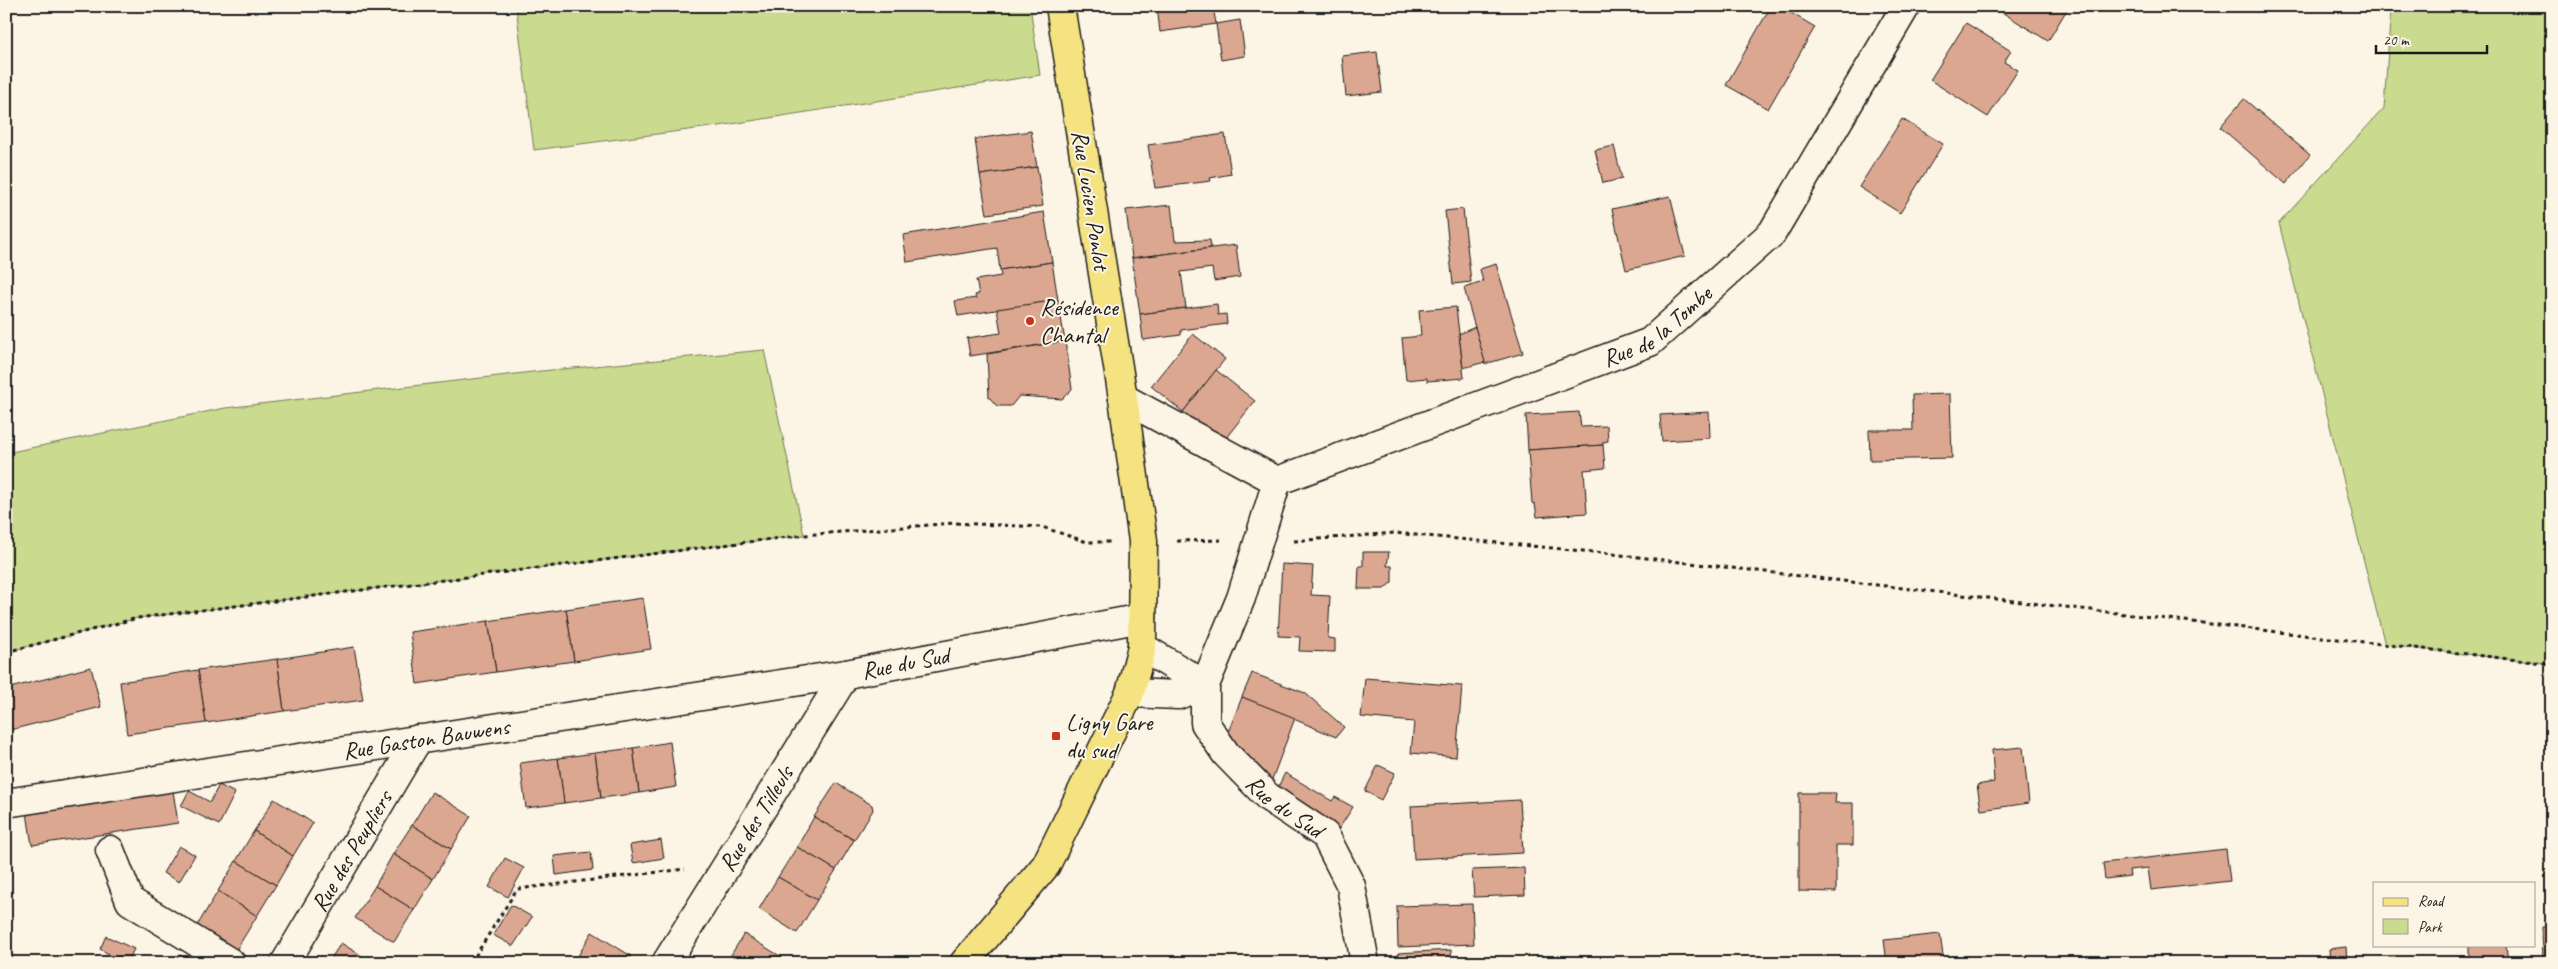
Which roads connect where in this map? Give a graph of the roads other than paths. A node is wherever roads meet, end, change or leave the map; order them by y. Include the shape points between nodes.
1 (1060, 6) edge
2 (1906, 6) edge
3 (1123, 398) junction
4 (1277, 481) junction
5 (1142, 618) junction
6 (1142, 647) junction
7 (846, 674) junction
8 (1206, 685) junction
9 (1130, 692) junction
10 (418, 739) junction
11 (6, 803) edge
12 (110, 850) dead end
13 (231, 963) edge
14 (285, 963) edge
15 (666, 963) edge
16 (964, 963) edge
17 (1365, 963) edge

1 - 3 main road, Rue Lucien Ponlot
2 - 4 street, Rue de la Tombe via 1772,233 1650,342
3 - 4 street
3 - 5 main road via 1143,541
4 - 8 street, Rue du Sud via 1241,598
5 - 6 main road
5 - 7 street, Rue du Sud
6 - 8 street
6 - 9 main road
7 - 10 street, Rue Gaston Bauwens
7 - 15 street, Rue des Tilleuls
8 - 9 street via 1178,695
8 - 17 street, Rue du Sud via 1205,723 1226,754 1268,797 1325,836 1351,886
9 - 16 main road via 1046,865
10 - 11 street, Rue Gaston Bauwens
10 - 14 street, Rue des Peupliers
12 - 13 street via 130,901

